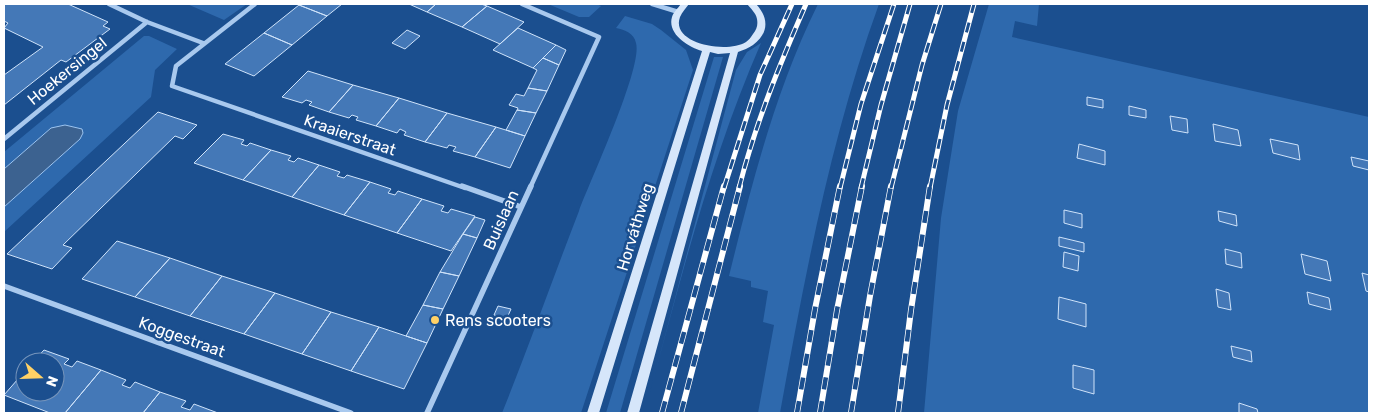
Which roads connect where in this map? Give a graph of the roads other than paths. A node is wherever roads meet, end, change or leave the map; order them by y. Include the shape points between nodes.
1 (109, 4) edge
2 (254, 4) edge
3 (522, 4) edge
4 (653, 4) edge
5 (685, 4) edge
6 (751, 4) edge
7 (678, 12) junction
8 (147, 22) junction
9 (203, 43) junction
10 (735, 49) junction
11 (706, 50) junction
12 (4, 139) edge
13 (521, 207) junction
14 (4, 286) edge
15 (351, 413) edge
16 (427, 413) edge
17 (593, 413) edge
18 (633, 413) edge

1 - 8 street
2 - 9 street
3 - 13 street, Buislaan via 599,37
4 - 7 street
5 - 7 main road
6 - 10 main road via 760,13 762,26 756,38
7 - 11 main road via 678,32 689,43
8 - 9 street
8 - 12 street, Hoekersingel
9 - 13 street, Kraaierstraat via 176,66 172,86
10 - 11 main road
10 - 18 main road
11 - 17 main road, Horváthweg
13 - 16 street, Buislaan
14 - 15 street, Koggestraat

